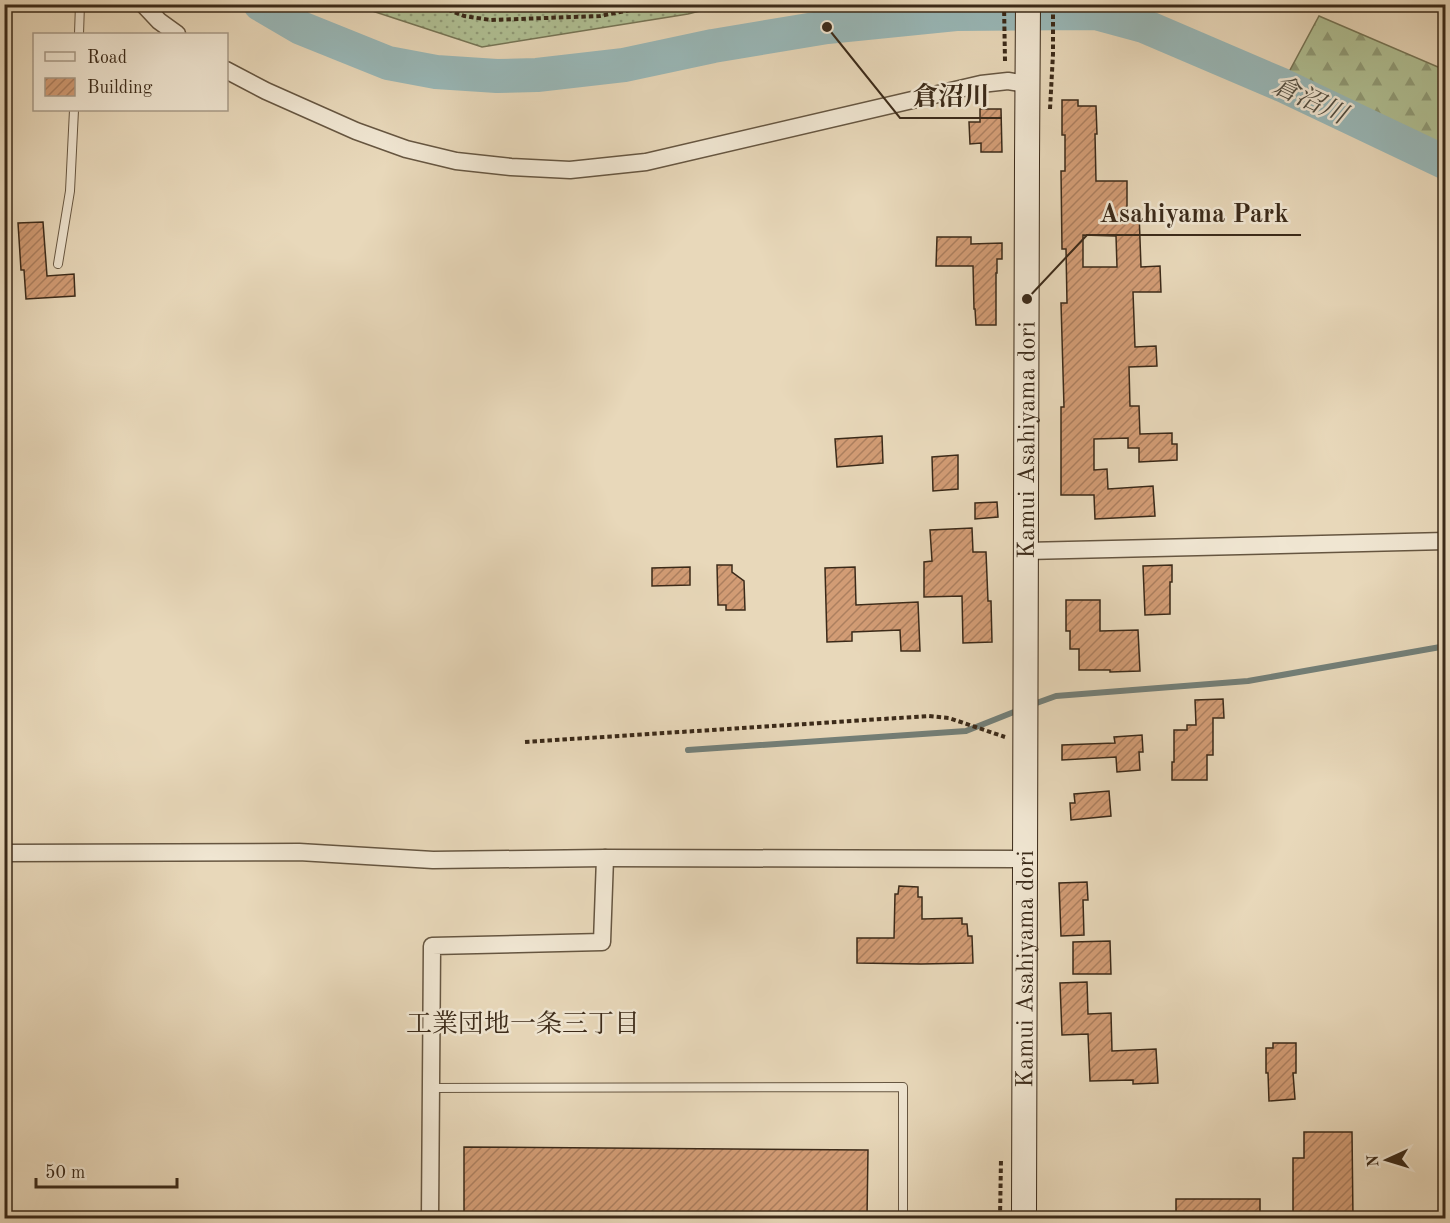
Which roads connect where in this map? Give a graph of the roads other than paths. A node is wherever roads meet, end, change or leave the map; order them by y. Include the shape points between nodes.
1 (80, 4) edge
2 (143, 4) edge
3 (1028, 4) edge
4 (79, 33) edge
5 (176, 33) edge
6 (228, 71) edge
7 (1027, 84) junction
8 (74, 111) edge
9 (58, 264) dead end
10 (1446, 541) edge
11 (1026, 551) junction
12 (4, 853) edge
13 (605, 858) junction
14 (1025, 859) junction
15 (431, 1088) junction
16 (430, 1218) edge
17 (903, 1218) edge
18 (1024, 1218) edge

1 - 4 lane
2 - 5 street
3 - 7 main road, Kamui Asahiyama dori
6 - 7 street via 346,127 406,149 456,162 570,170 646,162 981,84
7 - 11 main road, Kamui Asahiyama dori
8 - 9 lane via 70,190
10 - 11 street
11 - 14 main road, Kamui Asahiyama dori
12 - 13 street via 299,852 433,860
13 - 14 street
13 - 15 street via 602,942 432,946
14 - 18 main road, Kamui Asahiyama dori
15 - 16 street
15 - 17 lane via 903,1087

